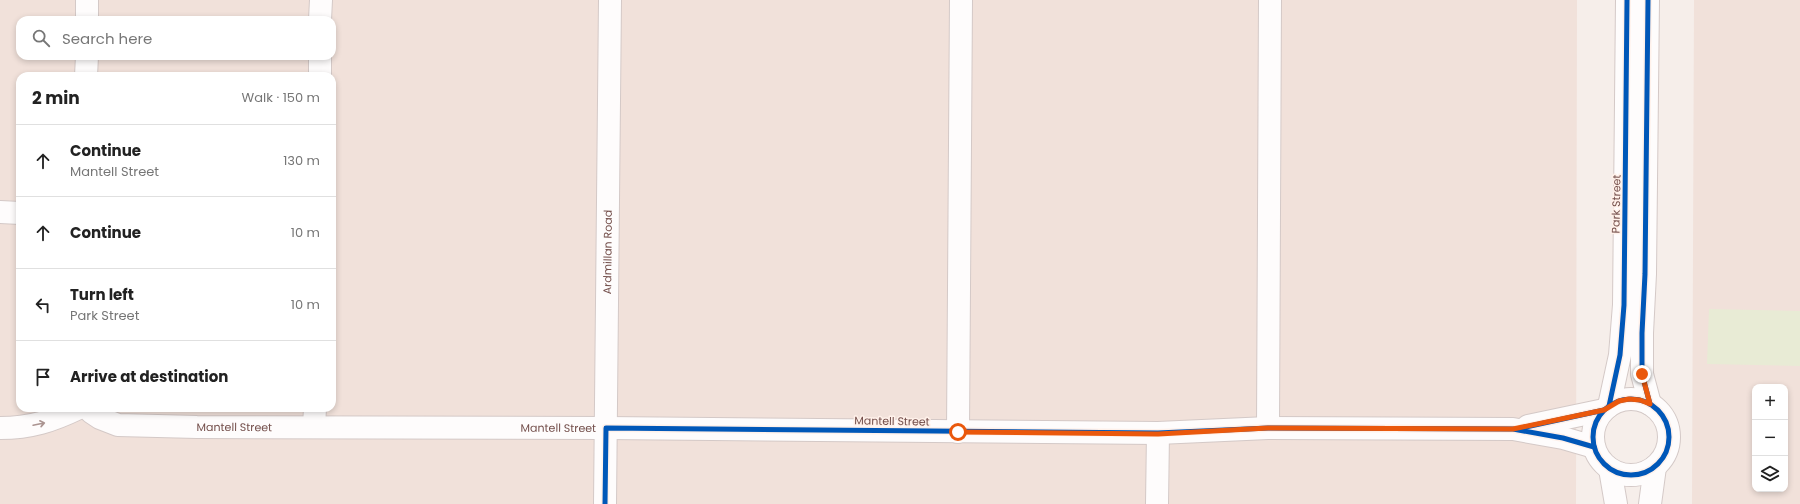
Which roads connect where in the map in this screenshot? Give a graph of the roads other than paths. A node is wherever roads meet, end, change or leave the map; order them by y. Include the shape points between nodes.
1 (87, 0) edge
2 (320, 0) edge
3 (610, 0) edge
4 (961, 0) edge
5 (1270, 0) edge
6 (1627, 0) edge
7 (1648, 0) edge
8 (87, 16) edge
9 (320, 16) edge
10 (87, 60) edge
11 (320, 60) edge
12 (86, 72) edge
13 (320, 72) edge
14 (0, 212) edge
15 (16, 213) edge
16 (1650, 404) junction
17 (1606, 408) junction
18 (71, 412) edge
19 (93, 412) edge
20 (314, 418) edge
21 (0, 428) edge
22 (606, 428) junction
23 (1268, 428) junction
24 (1513, 429) junction
25 (958, 432) junction
26 (1158, 434) junction
27 (1594, 447) junction
28 (1655, 467) junction
29 (1610, 469) junction
30 (605, 504) edge
31 (1158, 504) edge
32 (1616, 504) edge
33 (1650, 504) edge

1 - 8 street
2 - 9 street
3 - 22 street, Ardmillan Road
4 - 25 street
5 - 23 street
6 - 17 street, Park Street via 1624,305 1620,355
7 - 16 street via 1642,374
10 - 12 street
11 - 13 street
14 - 15 street
16 - 17 street via 1629,399
16 - 28 street via 1660,412 1669,434 1663,458
17 - 24 street, Mantell Street
17 - 27 street via 1596,421
21 -> 18 street via 38,425
19 - 20 street, Mantell Street via 100,418 118,424 197,427
20 - 22 street, Mantell Street
22 - 25 street, Mantell Street
22 - 30 street, Ardmillan Road
23 - 24 street, Mantell Street
23 - 26 street, Mantell Street
24 - 27 street, Mantell Street via 1564,438
25 - 26 street, Mantell Street
26 - 31 street
27 - 29 street via 1598,456
28 - 29 street via 1645,473 1633,475
28 - 33 street
29 - 32 street

